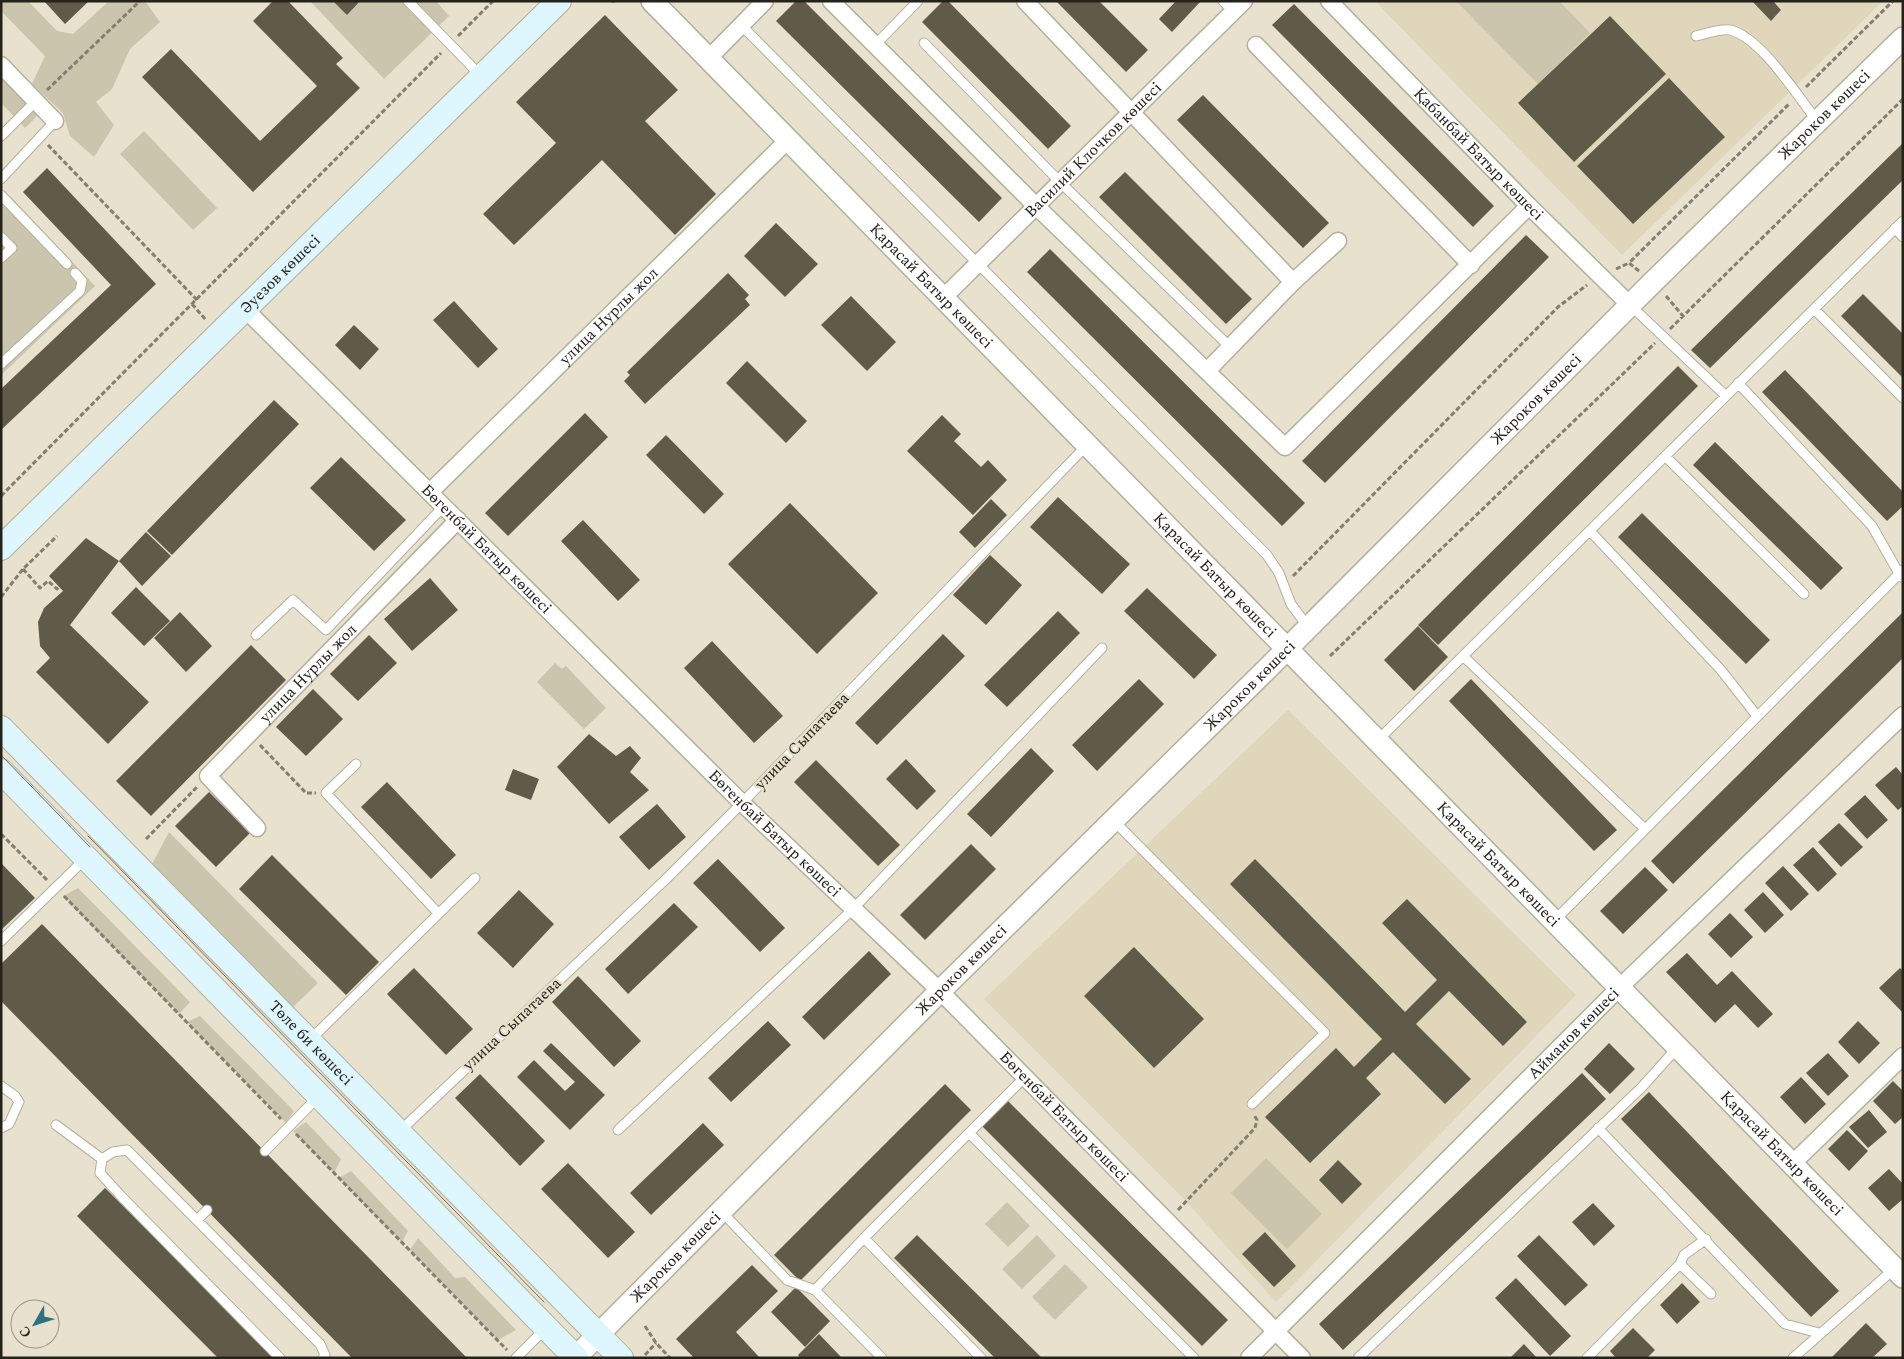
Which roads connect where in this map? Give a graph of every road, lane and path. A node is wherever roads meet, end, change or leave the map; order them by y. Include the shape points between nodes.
1 (140, 1) edge
2 (408, 1) edge
3 (493, 1) edge
4 (559, 1) edge
5 (652, 1) edge
6 (766, 1) edge
7 (831, 1) edge
8 (918, 1) edge
9 (1025, 1) edge
10 (1329, 1) edge
11 (1893, 1) edge
12 (1234, 5) edge
13 (741, 25) junction
14 (1696, 36) dead end
15 (1903, 38) edge
16 (924, 43) dead end
17 (451, 44) junction
18 (875, 45) junction
19 (1256, 45) dead end
20 (708, 59) junction
21 (1, 65) edge
22 (482, 77) junction
23 (1797, 96) junction
24 (1903, 99) edge
25 (36, 101) junction
26 (1131, 113) junction
27 (55, 121) joint
28 (1818, 123) junction
29 (1, 136) edge
30 (40, 137) junction
31 (788, 140) junction
32 (1, 179) edge
33 (1062, 183) junction
34 (1, 195) edge
35 (1529, 206) junction
36 (1037, 207) junction
37 (1903, 221) edge
38 (1895, 228) junction
39 (1, 237) edge
40 (1903, 237) edge
41 (1338, 241) dead end
42 (1, 258) edge
43 (1630, 263) junction
44 (67, 264) dead end
45 (978, 264) junction
46 (1471, 265) junction
47 (75, 273) dead end
48 (1600, 276) junction
49 (1293, 282) junction
50 (1652, 283) junction
51 (943, 298) junction
52 (197, 300) junction
53 (192, 304) junction
54 (1630, 305) junction
55 (1814, 308) junction
56 (246, 310) junction
57 (1683, 316) junction
58 (206, 320) dead end
59 (1663, 336) junction
60 (1230, 347) junction
61 (1, 364) edge
62 (1207, 371) junction
63 (1738, 384) junction
64 (1726, 396) junction
65 (1903, 398) edge
66 (1087, 445) junction
67 (1665, 456) junction
68 (430, 492) junction
69 (1, 496) edge
70 (444, 506) junction
71 (458, 520) junction
72 (1590, 531) junction
73 (56, 536) dead end
74 (3, 544) edge
75 (23, 570) junction
76 (1901, 574) edge
77 (1284, 585) junction
78 (59, 587) dead end
79 (1804, 594) dead end
80 (1, 596) edge
81 (1308, 627) junction
82 (256, 635) dead end
83 (1102, 648) dead end
84 (1287, 649) junction
85 (1330, 656) dead end
86 (1463, 656) junction
87 (1903, 715) edge
88 (1757, 716) junction
89 (1, 728) edge
90 (249, 734) junction
91 (1377, 741) junction
92 (356, 764) dead end
93 (1, 771) edge
94 (208, 776) junction
95 (326, 793) junction
96 (742, 803) junction
97 (1113, 820) junction
98 (257, 828) dead end
99 (1645, 829) junction
100 (1, 834) edge
101 (146, 839) dead end
102 (87, 858) junction
103 (475, 878) dead end
104 (56, 888) junction
105 (853, 909) junction
106 (438, 913) junction
107 (1553, 921) junction
108 (1, 941) edge
109 (1619, 988) junction
110 (940, 991) junction
111 (309, 1040) junction
112 (1678, 1048) junction
113 (1903, 1056) edge
114 (1024, 1076) junction
115 (1, 1086) edge
116 (320, 1096) junction
117 (1252, 1104) joint
118 (56, 1125) dead end
119 (289, 1127) junction
120 (1, 1128) edge
121 (1598, 1128) junction
122 (618, 1130) dead end
123 (400, 1132) junction
124 (969, 1133) junction
125 (265, 1151) dead end
126 (102, 1159) junction
127 (1792, 1164) junction
128 (207, 1210) dead end
129 (721, 1211) junction
130 (197, 1220) junction
131 (1168, 1222) junction
132 (864, 1238) junction
133 (1706, 1239) junction
134 (1680, 1264) junction
135 (1899, 1273) edge
136 (815, 1290) junction
137 (1711, 1294) dead end
138 (645, 1326) dead end
139 (546, 1328) junction
140 (1275, 1330) junction
141 (1819, 1333) junction
142 (599, 1334) junction
143 (656, 1343) junction
144 (512, 1355) edge
145 (645, 1355) dead end
146 (280, 1358) edge
147 (324, 1358) edge
148 (576, 1358) edge
149 (621, 1358) edge
150 (670, 1358) edge
151 (882, 1358) edge
152 (981, 1358) edge
153 (1194, 1358) edge
154 (1248, 1358) edge
155 (1302, 1358) edge
156 (1358, 1358) edge
157 (1587, 1358) edge
158 (1793, 1358) edge

1 - 25 path
2 - 17 lane
3 - 17 path
4 - 22 main road, Әуезов көшесі
5 - 20 street, Қарасай Батыр көшесі
6 - 13 street
7 - 18 street
8 - 18 lane
9 - 26 street
10 - 35 street, Қабанбай Батыр көшесі
11 - 23 path
12 - 26 street, Василий Клочков көшесі
13 - 20 street
13 - 45 lane
14 - 23 lane via 1729,30 1747,37 1760,47
15 - 28 street, Жароков көшесі
16 - 33 lane
17 - 22 lane
17 - 52 path
18 - 36 street
19 - 46 street
20 - 31 street, Қарасай Батыр көшесі
21 - 25 street
22 - 56 main road, Әуезов көшесі
23 - 28 lane
23 - 43 path
24 - 57 path
25 - 27 street
25 - 29 lane
26 - 33 street, Василий Клочков көшесі
26 - 49 street
27 - 30 lane
28 - 50 street, Жароков көшесі
30 - 32 lane
30 - 52 path
31 - 51 street, Қарасай Батыр көшесі
31 - 68 street, улица Нурлы жол
33 - 36 street, Василий Клочков көшесі
33 - 60 lane
34 - 44 lane
35 - 46 street
35 - 48 street, Қабанбай Батыр көшесі
36 - 45 street, Василий Клочков көшесі
36 - 62 street
37 - 38 lane
38 - 40 lane
38 - 55 lane
39 - 42 lane via 12,248
41 - 49 street
43 - 48 path
43 - 50 path
45 - 51 street, Василий Клочков көшесі
45 - 77 lane via 1266,555
46 - 62 street via 1285,447
47 - 61 lane via 82,281 80,291
48 - 54 street, Қабанбай Батыр көшесі
48 - 77 path via 1558,307
49 - 60 street
50 - 54 street, Жароков көшесі
50 - 57 path
51 - 66 street, Қарасай Батыр көшесі
52 - 53 path
53 - 58 path
53 - 69 path
54 - 59 lane
54 - 81 street, Жароков көшесі
55 - 63 lane
55 - 65 lane
56 - 68 street, Бөгенбай Батыр көшесі
56 - 74 main road, Әуезов көшесі
57 - 59 path
59 - 64 lane
59 - 85 path
60 - 62 street
63 - 64 lane
63 - 76 lane via 1872,526
64 - 67 lane
66 - 84 street, Қарасай Батыр көшесі
66 - 96 lane, улица Сыпатаева
67 - 72 lane
67 - 79 lane
68 - 70 street, Бөгенбай Батыр көшесі
70 - 71 street, Бөгенбай Батыр көшесі
70 - 82 lane via 326,630 293,600
71 - 90 street, улица Нурлы жол
71 - 96 street, Бөгенбай Батыр көшесі
72 - 86 lane
72 - 88 lane via 1721,670
73 - 75 path
75 - 78 path via 40,588 48,581 57,589
75 - 80 path
76 - 88 lane
77 - 81 lane via 1291,604
81 - 84 street, Жароков көшесі
83 - 105 lane
84 - 91 street, Қарасай Батыр көшесі
84 - 97 street, Жароков көшесі
86 - 91 lane
86 - 99 lane
87 - 109 street, Айманов көшесі
88 - 99 lane
89 - 111 main road, Төле би көшесі
90 - 94 street, улица Нурлы жол
90 - 95 path via 306,793
91 - 107 street, Қарасай Батыр көшесі
92 - 95 lane
93 - 102 main road, Төле би көшесі
94 - 98 street
94 - 101 path
95 - 106 lane
96 - 105 street, Бөгенбай Батыр көшесі
96 - 123 lane, улица Сыпатаева
97 - 110 street, Жароков көшесі
97 - 117 lane via 1325,1033
99 - 107 lane
100 - 104 path
102 - 104 lane
102 - 116 main road, Төле би көшесі
103 - 106 lane
104 - 108 lane
104 - 119 path
105 - 110 street, Бөгенбай Батыр көшесі
105 - 122 lane
106 - 111 lane
107 - 109 street, Қарасай Батыр көшесі
109 - 112 street, Қарасай Батыр көшесі
109 - 140 street, Айманов көшесі
110 - 114 street, Бөгенбай Батыр көшесі
110 - 129 street, Жароков көшесі
111 - 123 main road, Төле би көшесі
112 - 121 lane
112 - 127 street, Қарасай Батыр көшесі
113 - 127 street
114 - 124 lane
114 - 131 street, Бөгенбай Батыр көшесі
115 - 120 lane via 18,1102 9,1124
116 - 119 lane
116 - 139 main road, Төле би көшесі
117 - 131 path via 1257,1120 1255,1128
118 - 126 lane
119 - 125 lane
119 - 144 path
121 - 133 lane
121 - 156 lane
123 - 142 main road, Төле би көшесі
124 - 132 lane
124 - 153 lane
126 - 130 lane via 113,1152 127,1150
126 - 146 lane via 100,1172 121,1196
127 - 135 street, Қарасай Батыр көшесі
128 - 130 lane
129 - 136 lane via 787,1280
129 - 142 street, Жароков көшесі
130 - 147 lane via 320,1344
131 - 140 street, Бөгенбай Батыр көшесі
132 - 136 lane
132 - 152 lane
133 - 134 lane via 1684,1255
133 - 141 lane via 1784,1324
134 - 137 lane
134 - 157 lane
135 - 141 lane
136 - 151 lane
138 - 143 path
139 - 144 lane
139 - 148 main road, Төле би көшесі
140 - 154 street, Айманов көшесі
140 - 155 street, Бөгенбай Батыр көшесі
141 - 158 lane
142 - 148 street, Жароков көшесі
142 - 149 main road, Төле би көшесі
143 - 145 path
143 - 150 path

